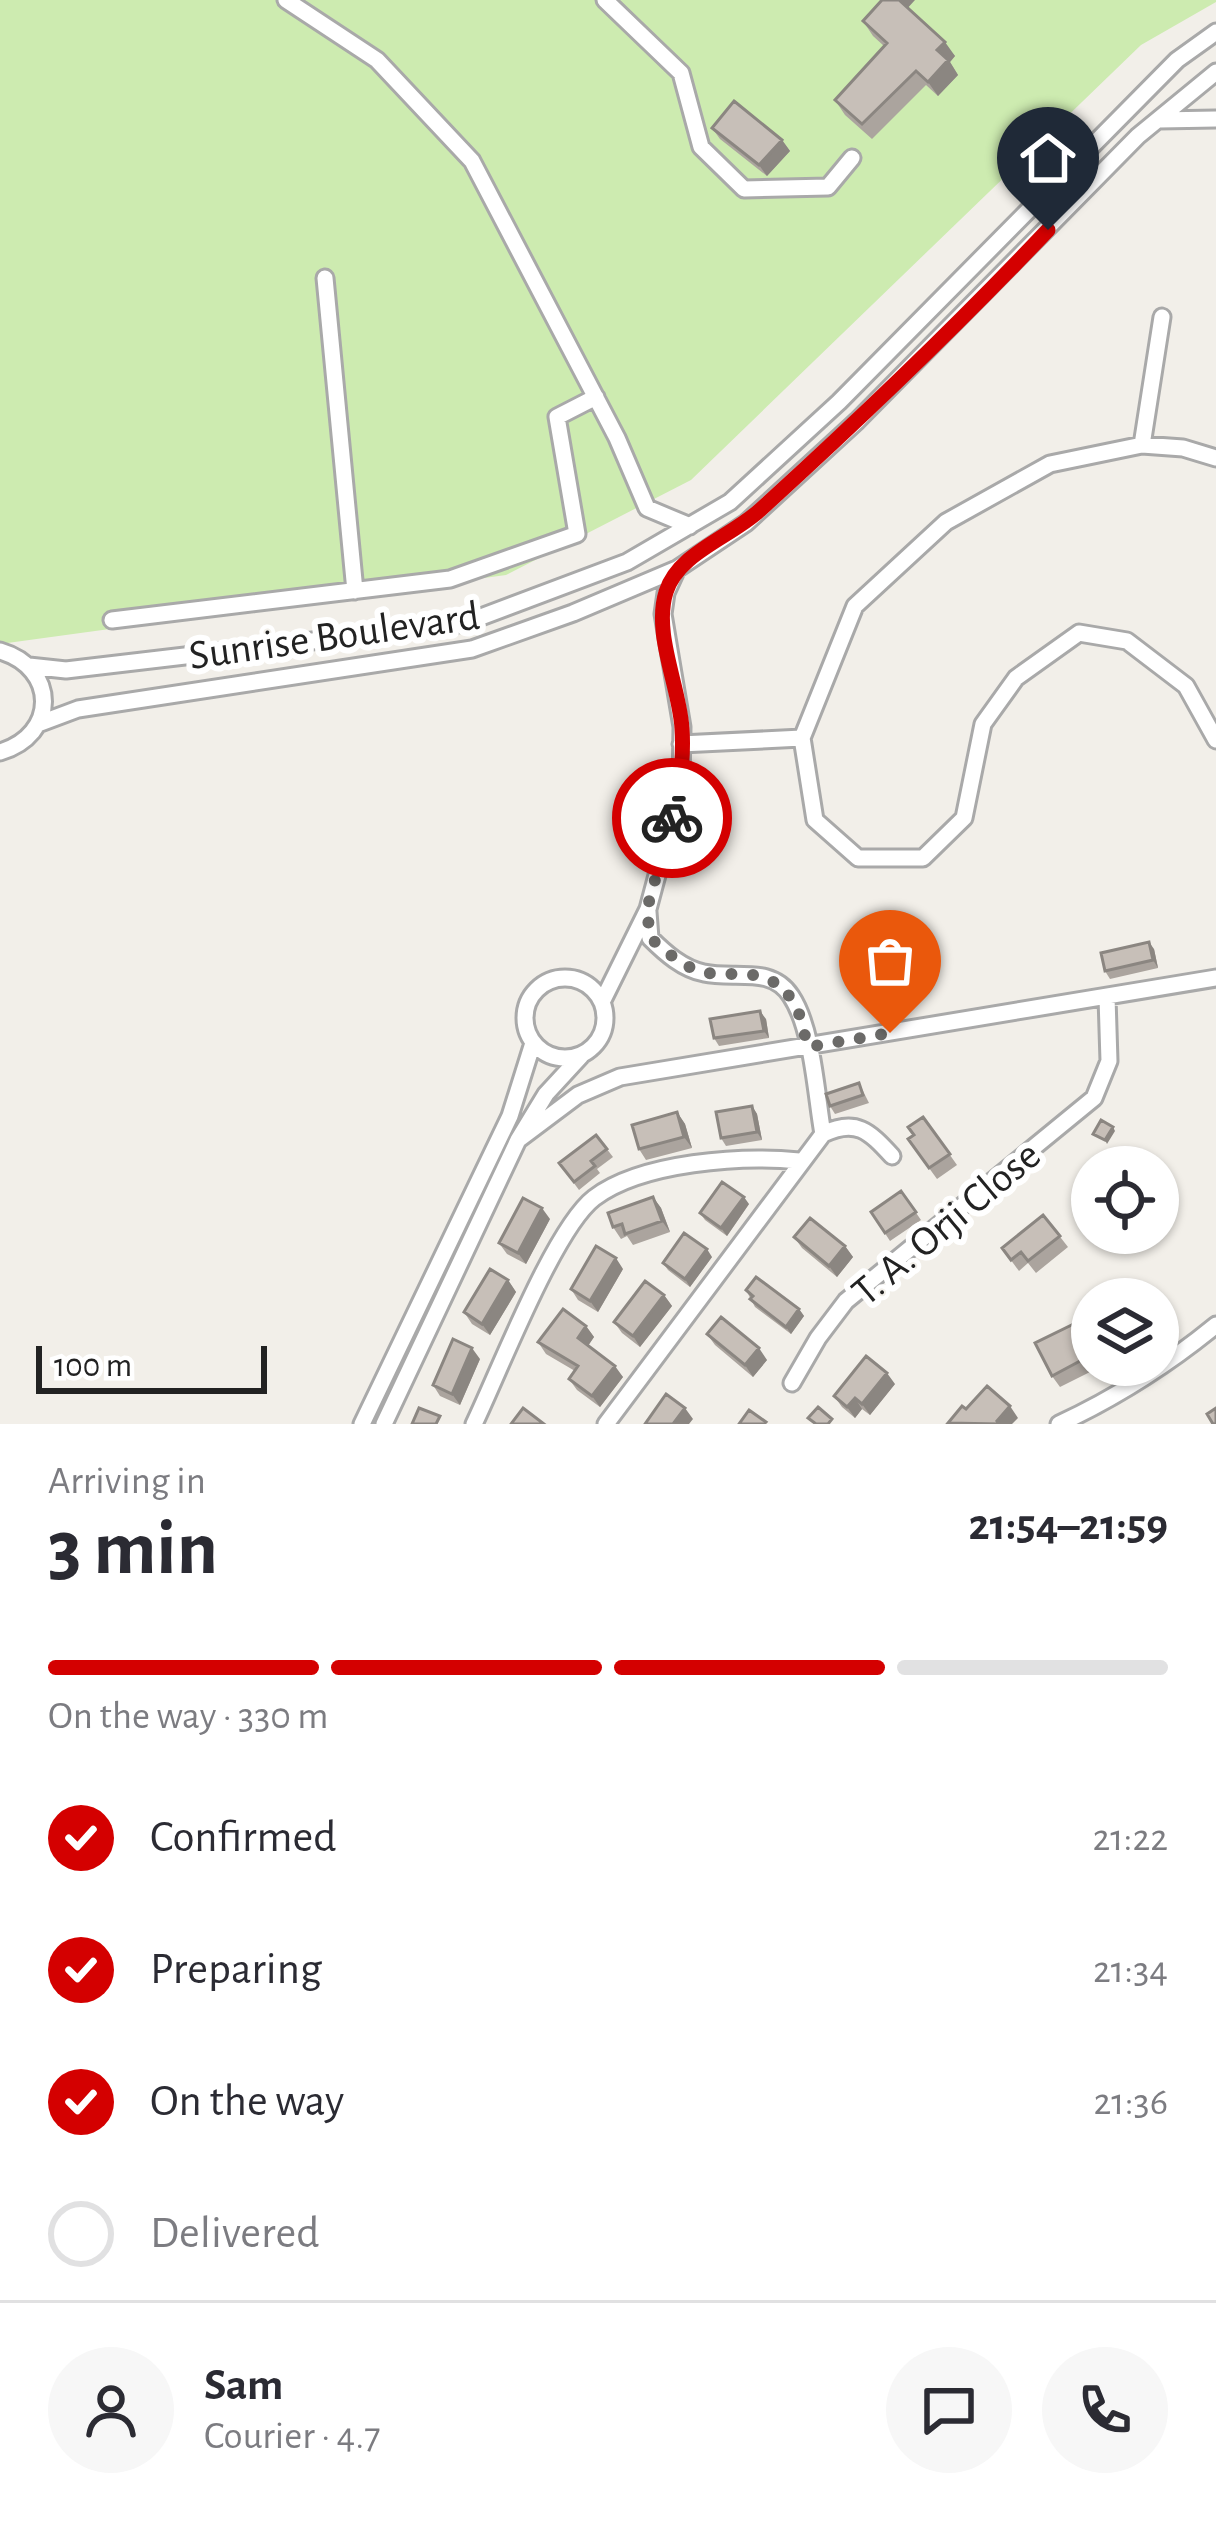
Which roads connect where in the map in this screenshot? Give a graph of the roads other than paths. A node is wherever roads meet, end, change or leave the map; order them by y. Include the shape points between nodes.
1 (286, 0) edge
2 (605, 0) edge
3 (1216, 32) edge
4 (1216, 72) edge
5 (1216, 119) edge
6 (1156, 121) junction
7 (852, 158) dead end
8 (325, 278) dead end
9 (1162, 317) dead end
10 (596, 397) junction
11 (1142, 446) junction
12 (1216, 458) edge
13 (690, 526) junction
14 (676, 569) junction
15 (355, 591) junction
16 (112, 620) dead end
17 (0, 652) edge
18 (29, 666) junction
19 (38, 724) junction
20 (802, 738) junction
21 (1216, 740) edge
22 (681, 744) junction
23 (0, 752) edge
24 (647, 909) junction
25 (1216, 978) edge
26 (1107, 997) junction
27 (602, 1002) junction
28 (533, 1043) junction
29 (808, 1047) junction
30 (581, 1056) junction
31 (823, 1134) junction
32 (518, 1140) junction
33 (892, 1156) dead end
34 (799, 1161) junction
35 (1216, 1325) edge
36 (792, 1383) dead end
37 (362, 1424) edge
38 (384, 1424) edge
39 (474, 1424) edge
40 (606, 1424) edge
41 (1059, 1424) edge

1 - 10 street via 377,60 472,160
2 - 7 street via 681,73 701,147 744,189 828,187
3 - 13 street, Sunrise Boulevard via 1177,60 838,402 730,502
4 - 6 street, Sunrise Boulevard
5 - 6 street
6 - 14 street, Sunrise Boulevard via 857,421 746,523
8 - 15 street
9 - 11 street
10 - 13 street via 647,508
10 - 15 street via 557,418 577,534 450,579
11 - 12 street
11 - 20 street via 1050,464 946,522 855,606
13 - 18 street, Sunrise Boulevard via 627,562 465,623 66,670
14 - 19 street, Sunrise Boulevard via 472,649 78,709
14 - 22 street via 662,614
15 - 16 street
17 - 18 street
18 - 19 street via 43,693
19 - 23 street, Sunrise Boulevard
20 - 21 street via 815,820 858,858 923,858 964,818 983,724 1016,678 1078,633 1127,641 1186,686
20 - 22 street
22 - 24 street via 681,785
24 - 27 street
24 - 29 street via 650,938 682,964 782,985
25 - 26 street
26 - 29 street
26 - 36 street, T. A. Orji Close via 1109,1061 1094,1098 846,1301
27 - 28 street via 585,983 545,983 525,1017
27 - 30 street via 605,1028
28 - 30 street via 555,1058
28 - 37 street via 510,1116
29 - 31 street
29 - 32 street via 598,1084
30 - 32 street
31 - 33 street via 865,1128
31 - 34 street
32 - 38 street
34 - 39 street via 746,1158 666,1170 594,1198 562,1238
34 - 40 street
35 - 41 street via 1147,1379

